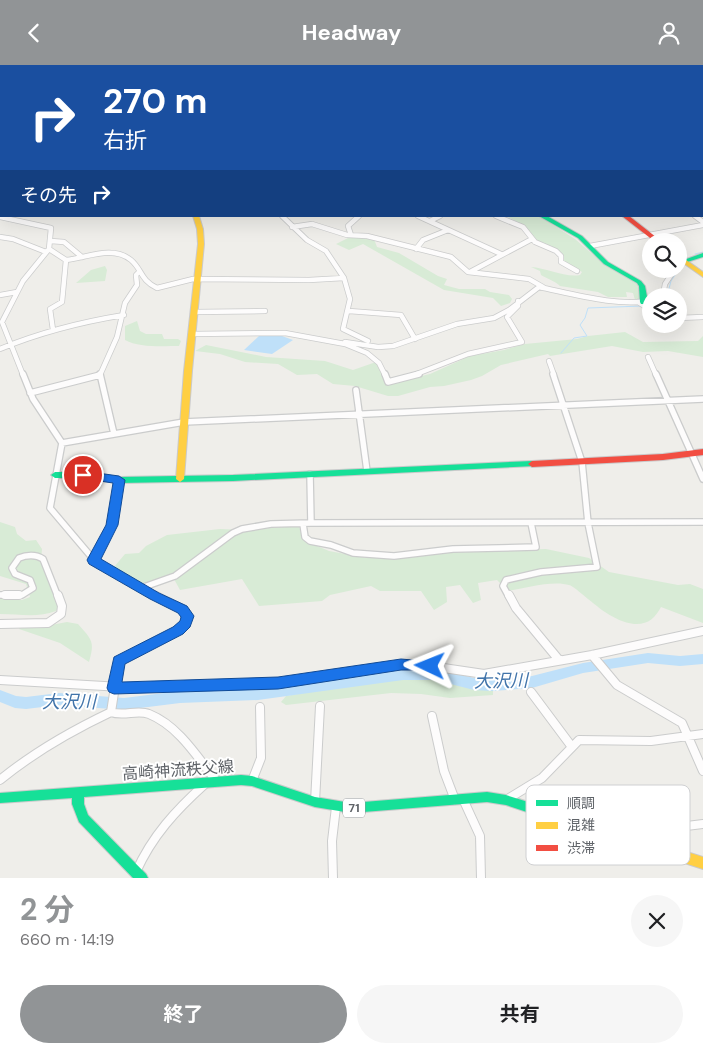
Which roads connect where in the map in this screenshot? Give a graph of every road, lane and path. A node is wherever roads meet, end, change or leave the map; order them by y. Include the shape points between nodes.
1 (0, 217) edge
2 (196, 217) edge
3 (283, 217) edge
4 (358, 217) edge
5 (420, 217) edge
6 (438, 217) edge
7 (498, 217) edge
8 (544, 217) edge
9 (626, 217) edge
10 (430, 221) junction
11 (703, 223) edge
12 (292, 227) junction
13 (448, 230) junction
14 (646, 233) edge
15 (658, 233) edge
16 (351, 235) junction
17 (642, 236) edge
18 (0, 237) edge
19 (532, 239) junction
20 (51, 241) junction
21 (590, 246) junction
22 (416, 249) junction
23 (48, 251) junction
24 (501, 254) junction
25 (703, 255) edge
26 (82, 257) junction
27 (687, 259) edge
28 (66, 260) junction
29 (687, 264) edge
30 (577, 271) dead end
31 (139, 272) junction
32 (470, 272) junction
33 (703, 275) edge
34 (344, 278) junction
35 (197, 280) junction
36 (543, 287) junction
37 (642, 288) edge
38 (17, 292) junction
39 (0, 295) edge
40 (518, 301) junction
41 (642, 301) edge
42 (266, 311) dead end
43 (349, 311) junction
44 (194, 312) junction
45 (124, 315) junction
46 (703, 317) edge
47 (687, 318) edge
48 (2, 329) edge
49 (52, 330) junction
50 (191, 334) junction
51 (415, 339) junction
52 (341, 342) junction
53 (10, 345) junction
54 (381, 347) junction
55 (0, 349) edge
56 (648, 357) dead end
57 (549, 361) dead end
58 (100, 375) junction
59 (356, 390) dead end
60 (30, 393) junction
61 (703, 399) edge
62 (669, 401) junction
63 (563, 407) junction
64 (360, 414) junction
65 (184, 422) junction
66 (114, 434) junction
67 (62, 443) junction
68 (703, 452) edge
69 (692, 454) junction
70 (582, 462) junction
71 (367, 471) junction
72 (310, 474) junction
73 (54, 475) junction
74 (180, 479) junction
75 (703, 479) edge
76 (119, 480) junction
77 (703, 522) edge
78 (303, 523) junction
79 (311, 523) junction
80 (531, 523) junction
81 (588, 523) junction
82 (94, 560) junction
83 (141, 588) junction
84 (0, 595) edge
85 (0, 624) edge
86 (703, 631) edge
87 (593, 657) junction
88 (559, 660) junction
89 (0, 680) edge
90 (114, 688) junction
91 (531, 692) dead end
92 (320, 706) dead end
93 (260, 707) dead end
94 (112, 712) junction
95 (432, 717) dead end
96 (688, 734) junction
97 (703, 734) edge
98 (572, 747) junction
99 (703, 771) edge
100 (0, 780) edge
101 (252, 781) junction
102 (217, 782) junction
103 (207, 783) junction
104 (533, 785) edge
105 (526, 789) edge
106 (78, 793) junction
107 (0, 799) edge
108 (459, 799) junction
109 (506, 800) junction
110 (315, 802) junction
111 (336, 807) junction
112 (526, 807) edge
113 (703, 824) edge
114 (690, 826) edge
115 (690, 859) edge
116 (703, 863) edge
117 (139, 875) edge
118 (333, 878) edge
119 (481, 878) edge

1 - 20 street via 51,227
2 - 35 main road via 201,242
3 - 12 street
4 - 16 street via 348,226
5 - 10 street
6 - 10 street
7 - 19 street via 523,227
8 - 21 main road
9 - 14 main road
10 - 13 street
11 - 15 street
12 - 16 street via 312,224
12 - 34 street via 326,251
13 - 22 street via 423,241
13 - 24 street
16 - 22 street
17 - 21 street
18 - 23 street
19 - 24 street
19 - 30 street via 556,251 561,262
20 - 23 street
20 - 26 street via 64,242
21 - 37 main road via 606,263 639,281
22 - 32 street via 451,257
23 - 28 street
23 - 38 street
24 - 32 street
25 - 27 main road
26 - 28 street
26 - 31 street via 115,253 130,261
28 - 49 street via 62,302 50,309
29 - 33 main road
31 - 35 street via 146,283 157,288
31 - 45 street via 136,275 138,285 125,303
32 - 36 street via 529,279
34 - 35 street
34 - 43 street via 349,292
35 - 44 main road
36 - 40 street
36 - 41 street via 584,298
38 - 39 street
38 - 48 street
40 - 51 street via 500,316 458,324
40 - 52 street via 518,306 507,317 522,342 468,353 449,364 388,382 378,361
42 - 44 street
43 - 51 street via 401,315
43 - 54 street via 344,331
44 - 50 main road
45 - 49 street via 85,320
45 - 58 street
46 - 47 street
48 - 53 street
49 - 53 street
50 - 52 street via 285,333
50 - 65 main road
51 - 54 street
52 - 54 street
53 - 55 street
53 - 60 street
56 - 62 street
57 - 63 street
58 - 60 street
58 - 66 street
59 - 64 street
60 - 67 street
61 - 62 street
62 - 63 street
62 - 69 street
63 - 64 street
63 - 70 street
64 - 65 street
64 - 71 street
65 - 66 street
65 - 74 main road
66 - 67 street
67 - 73 street
68 - 69 main road
69 - 70 main road
69 - 75 street
70 - 71 main road
70 - 81 street
71 - 72 main road
72 - 74 main road
72 - 79 street
73 - 76 main road
73 - 82 street via 50,508
74 - 76 main road
76 - 82 street via 112,525
77 - 81 street
78 - 79 street
78 - 80 street via 305,537 310,541 353,553 394,555 453,549 536,547
78 - 83 street via 242,528 175,576
79 - 80 street
80 - 81 street
81 - 88 street via 597,567 541,572 506,580 503,586 516,608
82 - 83 street
83 - 90 street via 182,609 188,619 178,630 121,659
84 - 85 street via 16,596 30,592 33,582 15,574 13,561 19,557 39,556 62,606 61,614 48,623
86 - 87 street
87 - 88 street
87 - 96 street via 617,685 682,723
88 - 90 street via 484,674 401,665 278,683
89 - 90 street
90 - 94 street
91 - 98 street
92 - 110 street
93 - 101 street via 261,759
94 - 100 street via 42,748
94 - 102 street via 117,715 149,714 177,734
95 - 108 street via 444,771
96 - 97 street
96 - 98 street via 651,741 582,739
96 - 99 street
98 - 104 street
101 - 102 main road, 高崎神流秩父線 / 71
101 - 110 main road, 高崎神流秩父線 / 71
102 - 103 main road, 高崎神流秩父線 / 71
103 - 106 main road, 高崎神流秩父線 / 71
103 - 117 street via 159,830 142,855
105 - 109 street
106 - 107 main road, 高崎神流秩父線 / 71
106 - 117 main road via 83,818
108 - 109 main road, 高崎神流秩父線 / 71 via 487,797
108 - 111 main road, 高崎神流秩父線 / 71
108 - 119 street via 480,836
109 - 112 main road, 高崎神流秩父線 / 71
110 - 111 main road, 高崎神流秩父線 / 71
111 - 118 street via 332,841
113 - 114 street
115 - 116 main road, 高崎神流秩父線 / 71

